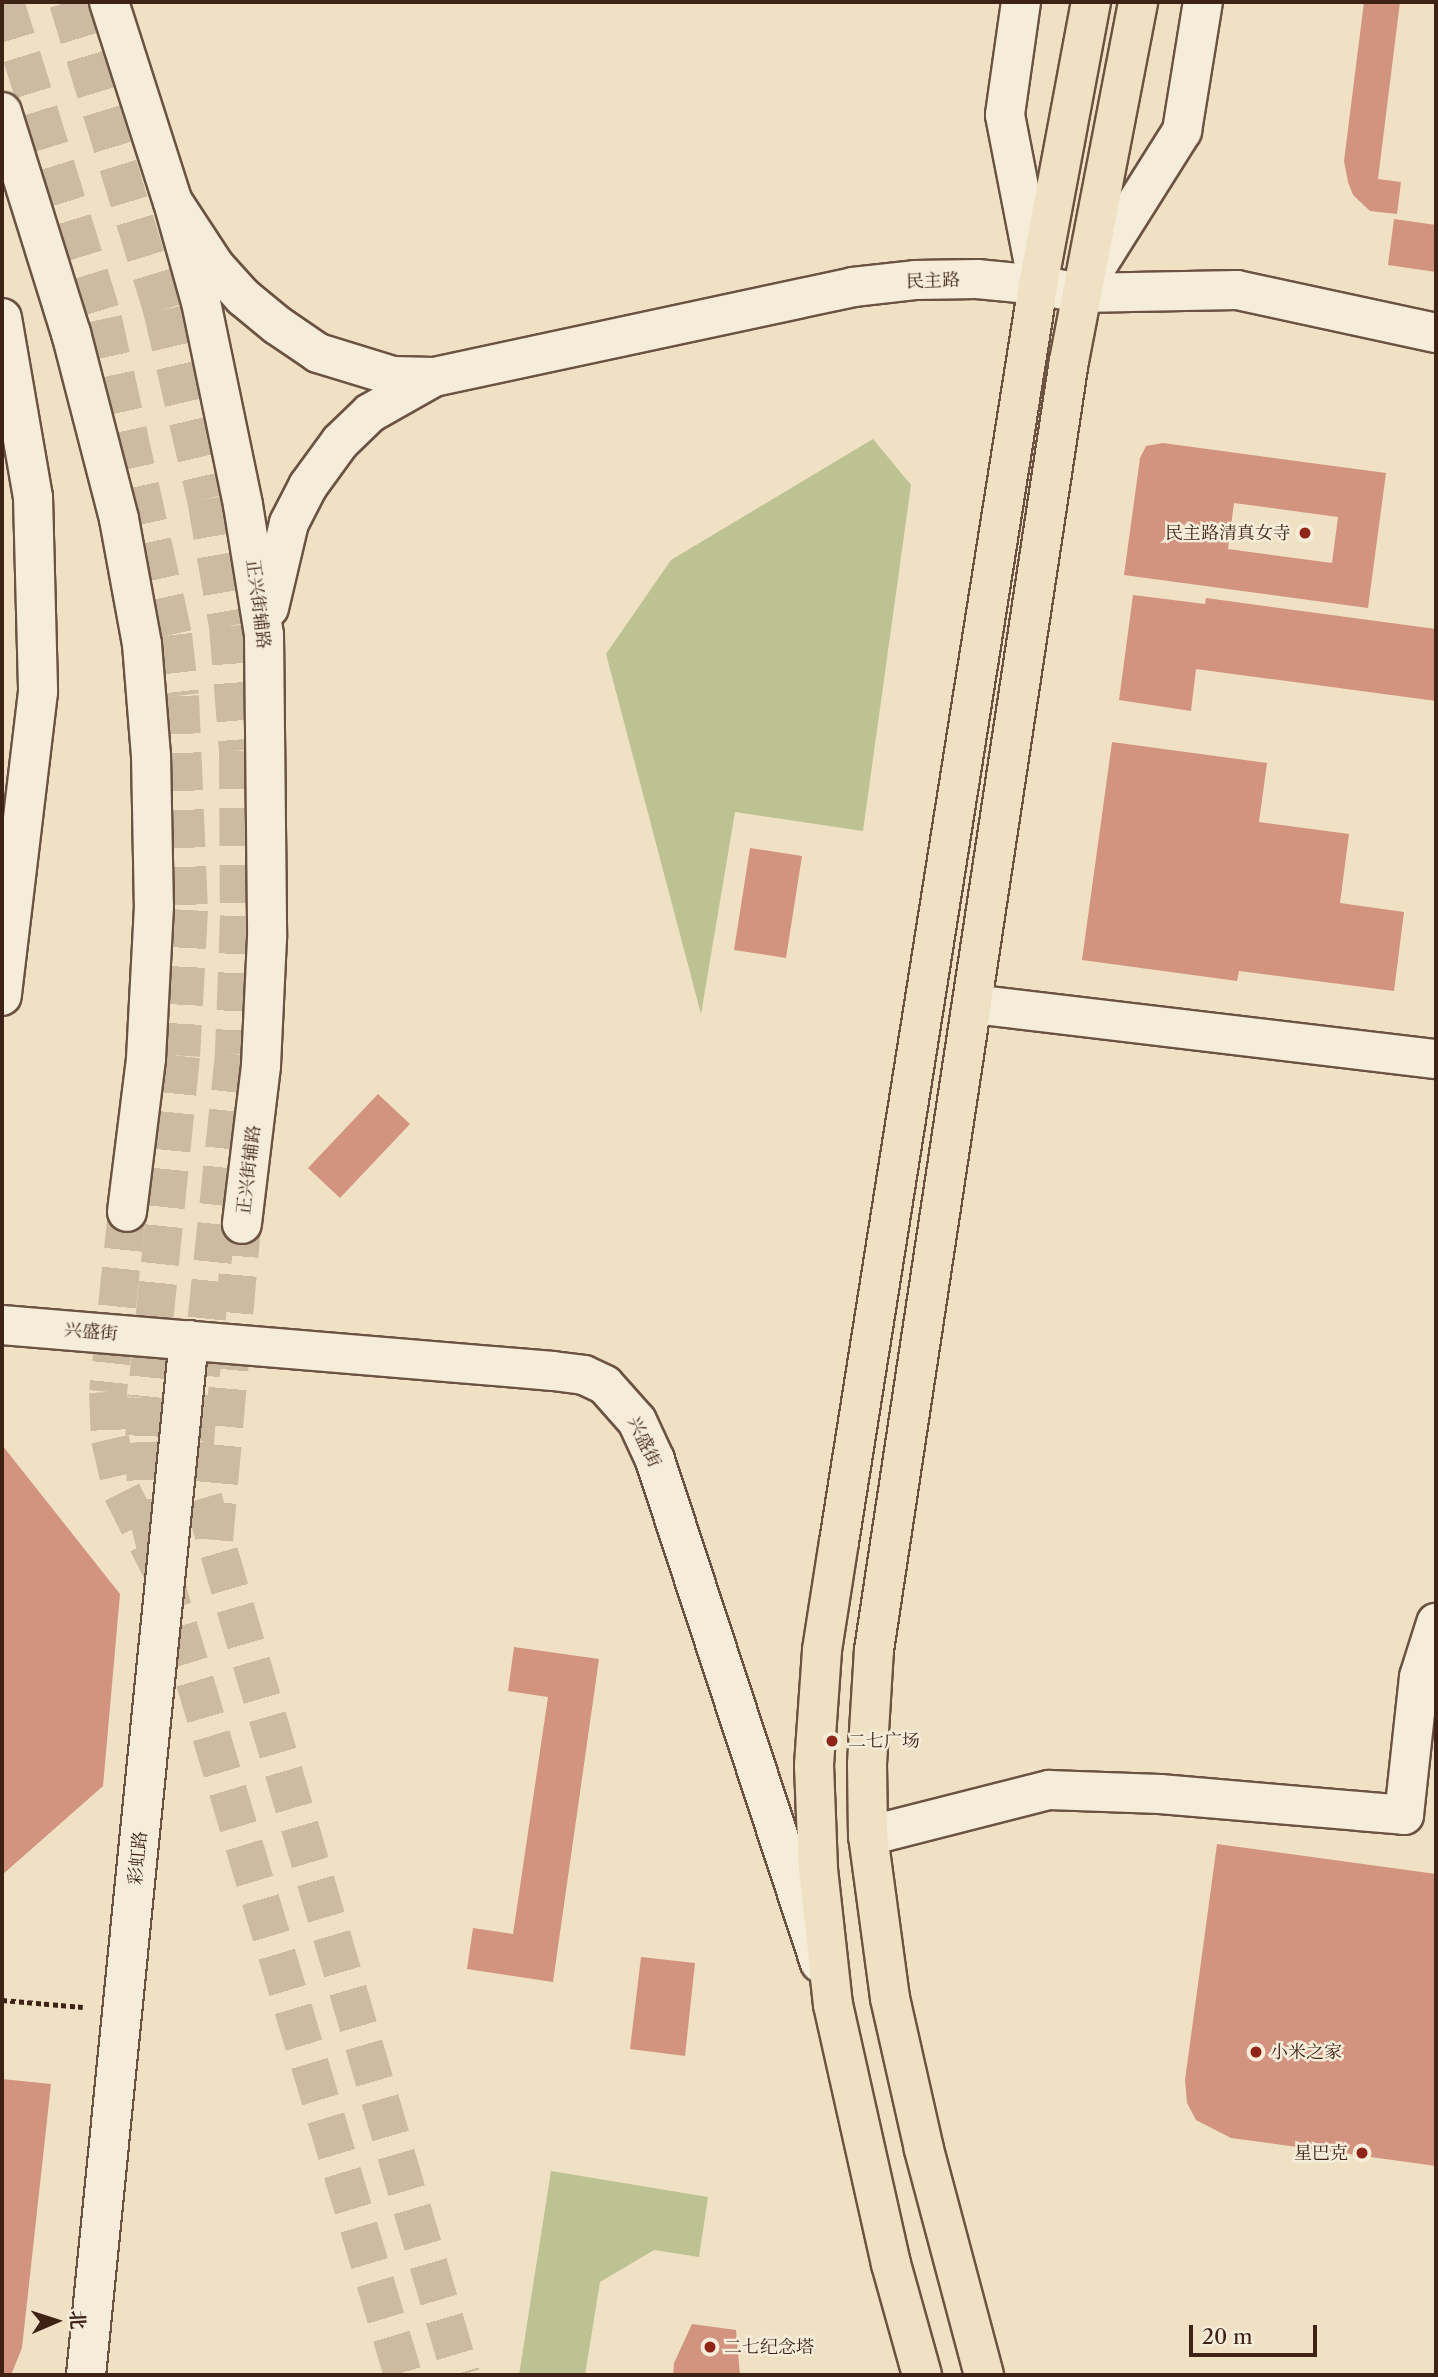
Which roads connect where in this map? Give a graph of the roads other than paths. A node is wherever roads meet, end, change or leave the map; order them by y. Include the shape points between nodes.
1 (109, 2) edge
2 (1021, 2) edge
3 (1091, 2) edge
4 (1138, 2) edge
5 (1203, 2) edge
6 (2, 112) edge
7 (173, 202) junction
8 (1038, 285) junction
9 (1080, 293) junction
10 (2, 318) edge
11 (1436, 333) edge
12 (434, 377) junction
13 (264, 635) junction
14 (2, 996) edge
15 (973, 1004) junction
16 (1436, 1059) edge
17 (127, 1212) tunnel mouth
18 (242, 1224) tunnel mouth
19 (2, 1325) edge
20 (189, 1340) junction
21 (1436, 1623) edge
22 (868, 1836) junction
23 (833, 2005) junction
24 (86, 2375) edge
25 (922, 2375) edge
26 (984, 2375) edge

1 - 7 street, 正兴街辅路
2 - 8 street via 1005,115
3 - 8 main road
4 - 9 main road
5 - 9 street via 1182,131
6 - 17 street via 71,333 119,519 142,643 151,755 154,906 146,1059
7 - 12 street via 215,266 243,297 318,353 393,376
7 - 13 street, 正兴街辅路 via 201,302
8 - 9 street, 民主路
8 - 12 street, 民主路 via 915,279 853,288
8 - 23 main road via 822,1650 814,1765 818,1869
9 - 11 street, 民主路 via 1237,290
9 - 15 main road
10 - 14 street via 33,497 38,692
12 - 13 street via 370,413 340,442 308,486 289,523
13 - 18 street, 正兴街辅路 via 267,938 261,1066
15 - 16 street
15 - 22 main road via 874,1650
19 - 20 street, 兴盛街
20 - 23 street, 兴盛街 via 563,1373 605,1385 623,1401 655,1461
20 - 24 street, 彩虹路
21 - 22 street via 1419,1677 1404,1815 1160,1794 1049,1790
22 - 26 main road via 890,1998 924,2149
23 - 25 main road via 891,2264

